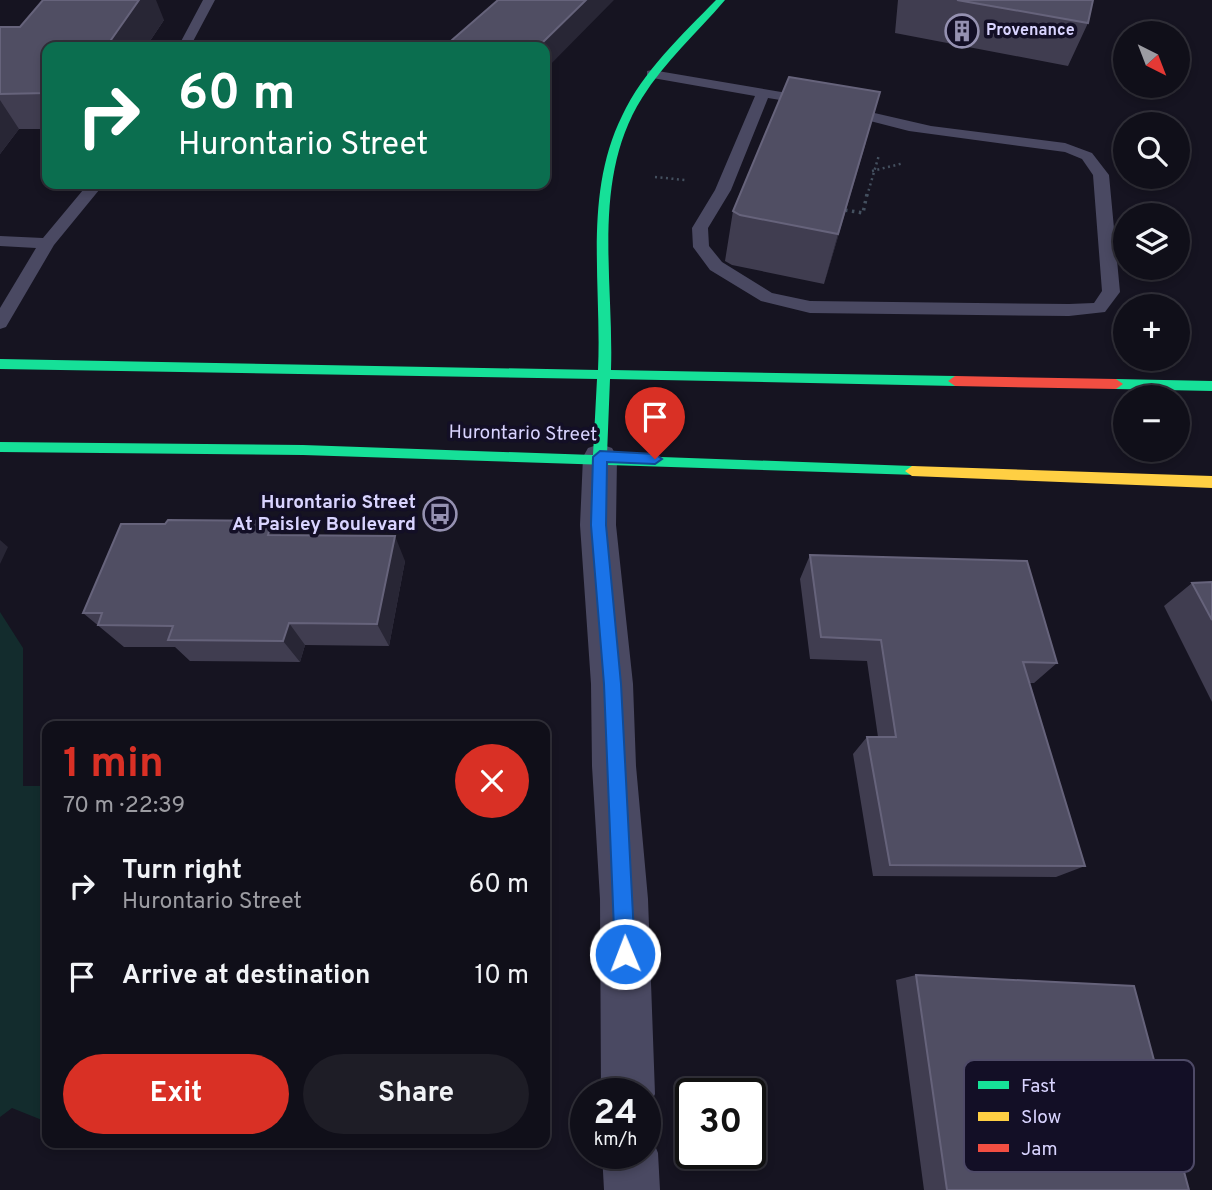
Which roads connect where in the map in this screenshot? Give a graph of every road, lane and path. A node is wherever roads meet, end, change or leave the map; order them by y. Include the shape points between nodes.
1 (209, 0) edge
2 (721, 0) edge
3 (187, 42) edge
4 (652, 74) junction
5 (763, 92) junction
6 (829, 105) junction
7 (887, 106) dead end
8 (895, 123) junction
9 (92, 189) edge
10 (845, 210) edge
11 (0, 241) edge
12 (47, 243) junction
13 (0, 323) edge
14 (0, 364) edge
15 (603, 374) junction
16 (1212, 386) edge
17 (0, 447) edge
18 (600, 457) junction
19 (1212, 482) edge
20 (628, 1078) edge
21 (631, 1169) edge
22 (632, 1190) edge

1 - 3 lane
2 - 4 main road
4 - 5 lane
4 - 15 main road via 626,117 606,174 600,223
5 - 6 lane
5 - 8 lane via 723,190 700,228 701,247 716,266 767,297 810,307 1099,308 1111,292 1101,175 1094,162 1081,152 1057,146
6 - 7 lane
6 - 8 lane
8 - 10 path via 872,171 863,213
9 - 12 lane
11 - 12 lane
12 - 13 lane
14 - 15 main road
15 - 16 main road
15 - 18 main road
17 - 18 main road, Hurontario Street via 154,446
18 - 19 main road, Hurontario Street
18 - 20 street via 598,525 624,899
21 - 22 street

